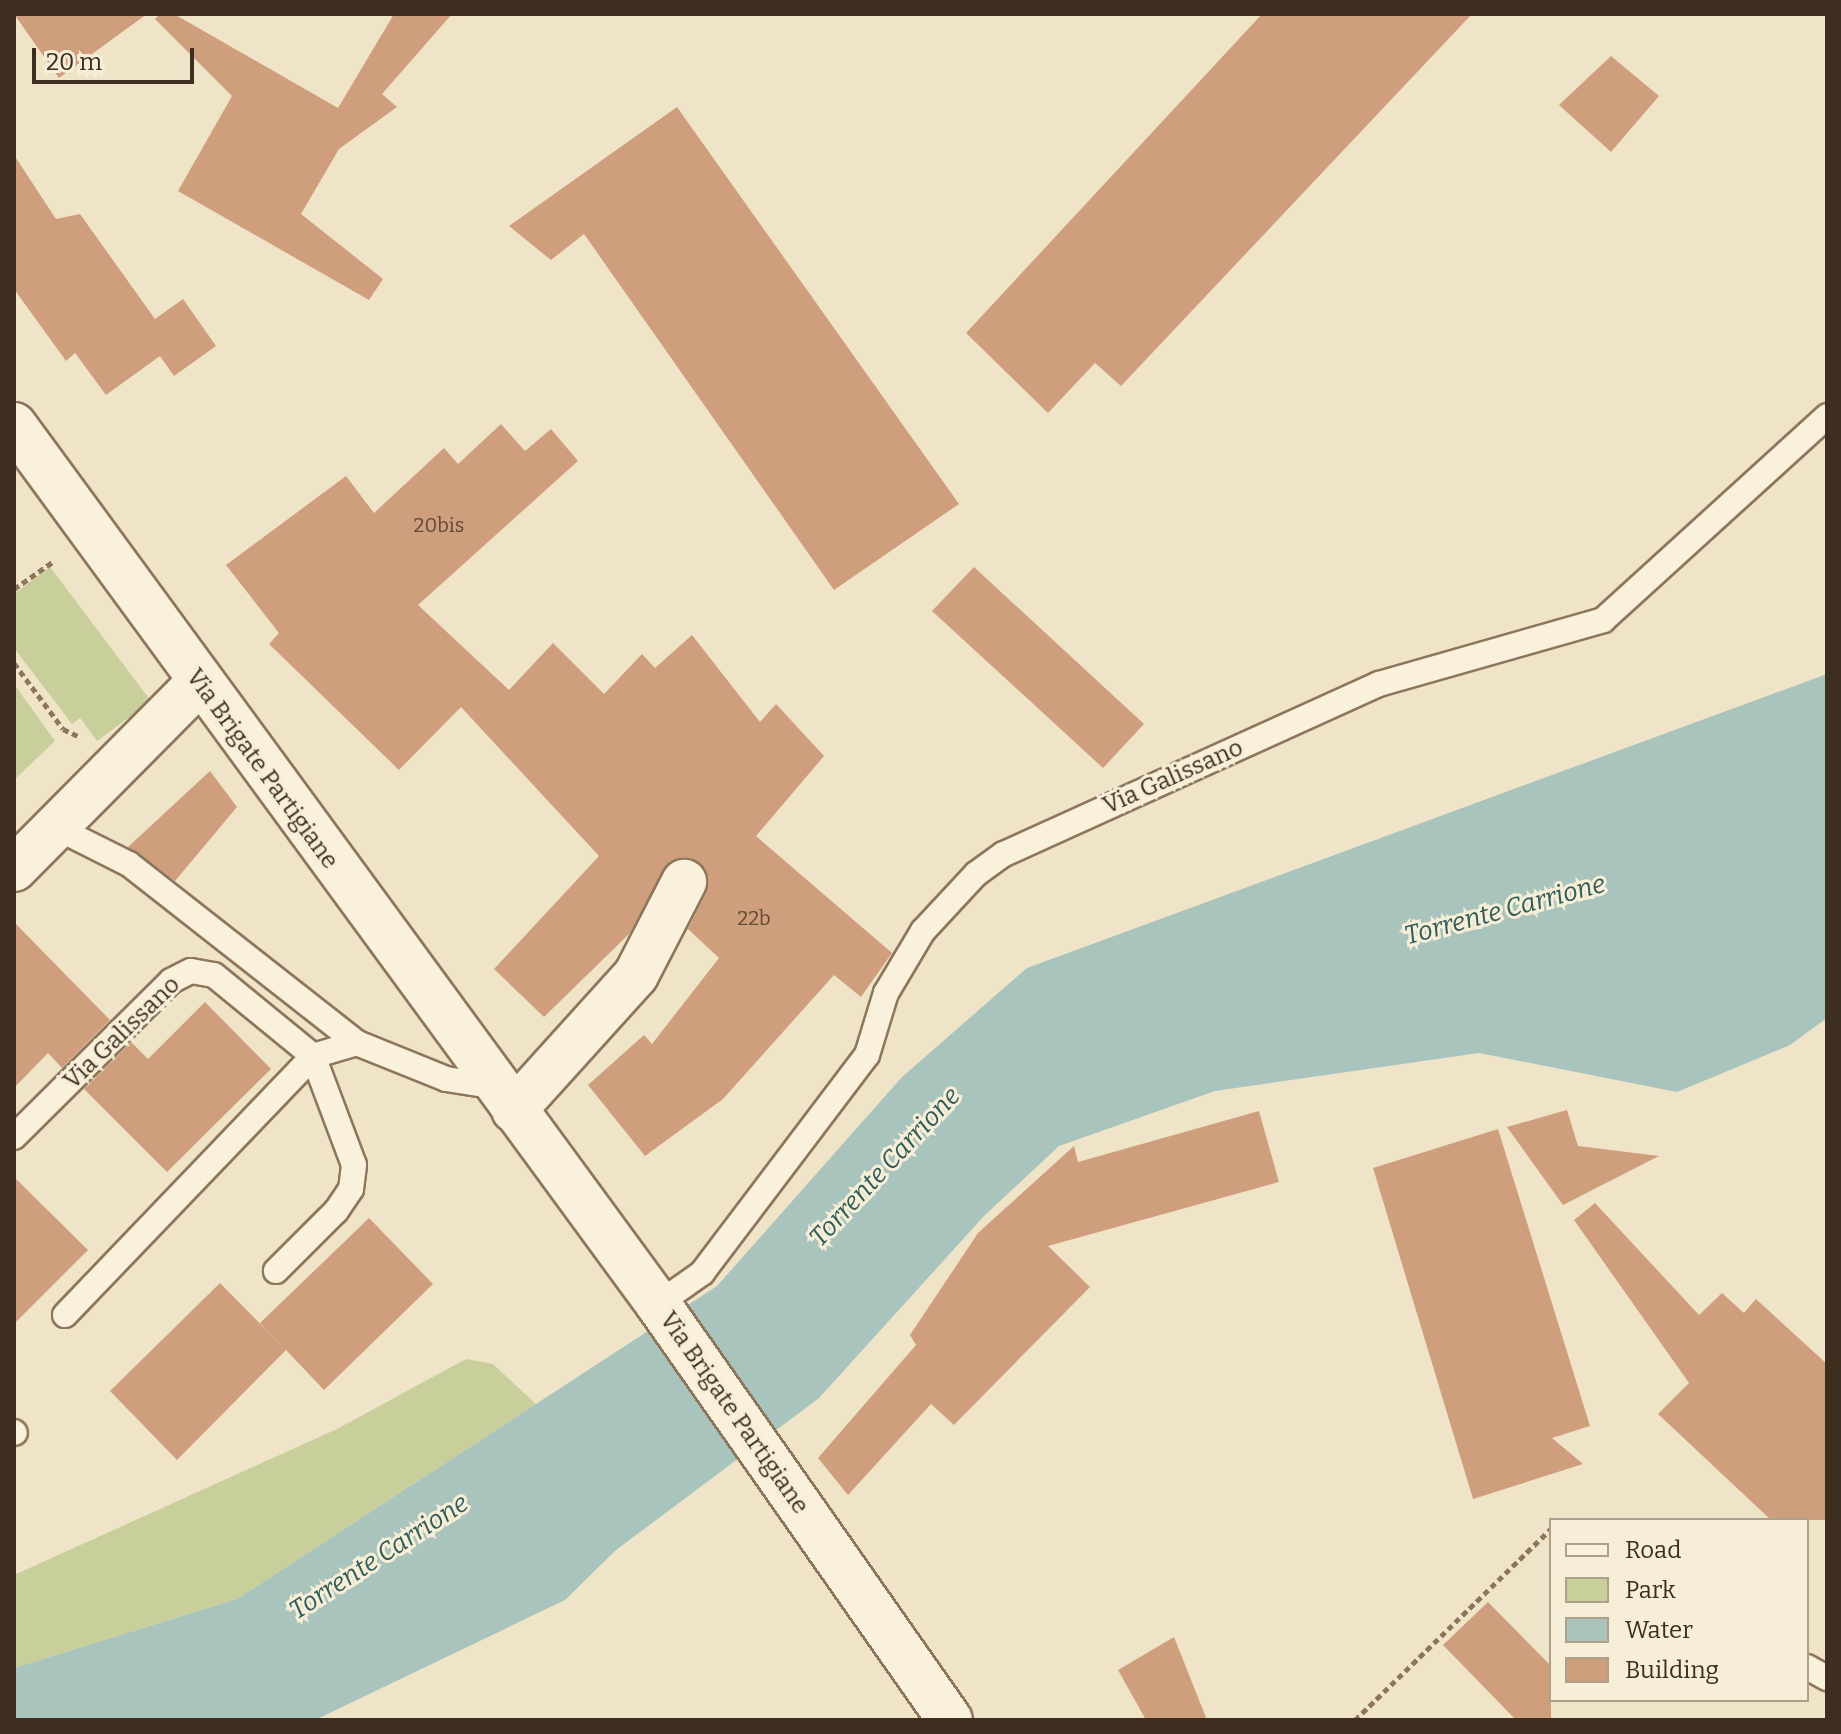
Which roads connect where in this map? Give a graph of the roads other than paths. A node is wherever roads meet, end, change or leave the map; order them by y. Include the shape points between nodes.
1 (1827, 416) edge
2 (14, 425) edge
3 (199, 683) junction
4 (57, 828) junction
5 (14, 869) edge
6 (684, 882) dead end
7 (357, 1043) junction
8 (313, 1056) junction
9 (506, 1099) junction
10 (14, 1137) edge
11 (276, 1271) dead end
12 (658, 1304) junction
13 (65, 1315) dead end
14 (1809, 1668) edge
15 (1827, 1678) edge
16 (950, 1720) edge

1 - 12 lane, Via Galissano via 1603,620 1379,684 1004,854 976,874 923,931 886,993 867,1055 702,1273
2 - 3 street, Via Brigate Partigiane
3 - 4 street
3 - 9 street, Via Brigate Partigiane
4 - 5 street
4 - 7 lane via 129,864
6 - 9 street via 636,975
7 - 8 lane
7 - 9 lane
8 - 10 lane, Via Galissano via 294,1048 224,982 191,971 171,981
8 - 11 lane via 354,1165 351,1189
8 - 13 lane
9 - 12 street, Via Brigate Partigiane
12 - 16 street, Via Brigate Partigiane
14 - 15 lane

